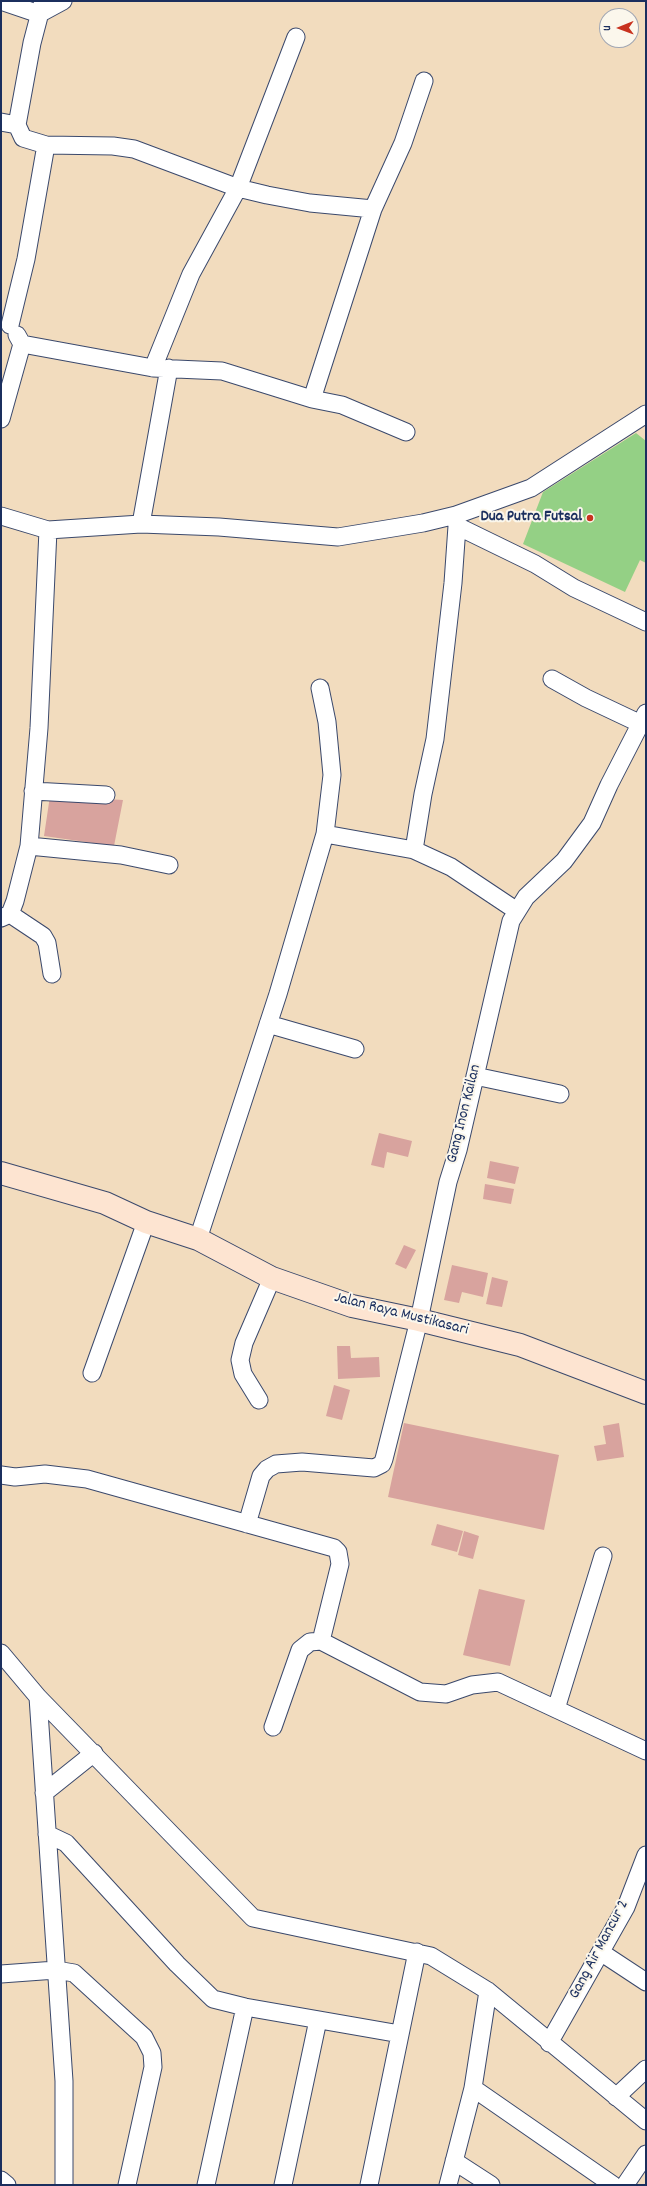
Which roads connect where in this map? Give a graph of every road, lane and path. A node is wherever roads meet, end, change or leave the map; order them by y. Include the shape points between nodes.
1 (1, 1) edge
2 (63, 1) edge
3 (41, 8) edge
4 (296, 37) dead end
5 (424, 81) dead end
6 (9, 124) edge
7 (46, 145) junction
8 (238, 188) junction
9 (373, 209) junction
10 (6, 324) edge
11 (22, 344) junction
12 (161, 368) junction
13 (312, 400) junction
14 (646, 414) edge
15 (1, 419) edge
16 (406, 432) dead end
17 (1, 516) edge
18 (456, 521) junction
19 (141, 524) junction
20 (48, 530) junction
21 (646, 622) edge
22 (552, 679) dead end
23 (320, 688) dead end
24 (643, 718) edge
25 (33, 792) junction
26 (106, 795) dead end
27 (326, 834) junction
28 (29, 846) junction
29 (414, 850) junction
30 (169, 865) dead end
31 (517, 911) junction
32 (5, 916) edge
33 (52, 974) dead end
34 (268, 1024) junction
35 (355, 1049) dead end
36 (475, 1076) junction
37 (560, 1094) dead end
38 (1, 1173) edge
39 (146, 1222) junction
40 (198, 1239) junction
41 (272, 1278) junction
42 (419, 1320) junction
43 (92, 1373) dead end
44 (646, 1393) edge
45 (259, 1400) dead end
46 (1, 1475) edge
47 (247, 1524) junction
48 (603, 1556) dead end
49 (321, 1641) junction
50 (1, 1653) edge
51 (38, 1697) junction
52 (556, 1709) junction
53 (273, 1727) dead end
54 (646, 1751) edge
55 (94, 1753) junction
56 (44, 1793) junction
57 (47, 1834) junction
58 (646, 1855) edge
59 (417, 1952) junction
60 (602, 1953) junction
61 (56, 1970) junction
62 (1, 1974) edge
63 (646, 1982) edge
64 (488, 1991) junction
65 (244, 2007) junction
66 (318, 2020) junction
67 (400, 2034) junction
68 (549, 2043) junction
69 (646, 2069) edge
70 (473, 2088) junction
71 (616, 2097) junction
72 (646, 2121) edge
73 (646, 2154) edge
74 (454, 2160) junction
75 (1, 2180) edge
76 (7, 2185) edge
77 (64, 2185) edge
78 (127, 2185) edge
79 (206, 2185) edge
80 (283, 2185) edge
81 (369, 2185) edge
82 (448, 2185) edge
83 (491, 2185) edge
84 (613, 2185) edge
85 (625, 2185) edge

1 - 3 street
2 - 3 street
3 - 6 street
4 - 8 street
5 - 9 street via 403,143
6 - 7 street via 24,138
7 - 8 street via 113,146 134,149
7 - 10 street via 26,259
8 - 9 street via 310,203
8 - 12 street via 191,274
9 - 13 street
10 - 11 street
11 - 12 street
11 - 15 street
12 - 13 street via 222,371
12 - 19 street
13 - 16 street via 342,405
14 - 18 street via 531,488
17 - 20 street
18 - 19 street via 423,523 338,537 219,527
18 - 21 street via 574,588
18 - 29 street via 447,645 435,739
19 - 20 street
20 - 25 street via 44,647
22 - 24 street via 586,698
23 - 27 street via 327,722 332,775
24 - 31 street, Gang Inon Kailan via 592,823 564,862 526,897
25 - 26 street
25 - 28 street
27 - 29 street
27 - 34 street
28 - 30 street via 121,855
28 - 32 street via 15,901
29 - 31 street via 451,868
31 - 36 street, Gang Inon Kailan via 510,921
32 - 33 street via 43,936 47,943
34 - 35 street
34 - 40 street
36 - 37 street
36 - 42 street, Gang Inon Kailan via 448,1182
38 - 39 main road, Jalan Raya Mustikasari via 105,1204
39 - 40 main road, Jalan Raya Mustikasari
39 - 43 street
40 - 41 main road, Jalan Raya Mustikasari
41 - 42 main road, Jalan Raya Mustikasari via 352,1306
41 - 45 street via 244,1343 240,1360 243,1374
42 - 44 main road, Jalan Raya Mustikasari via 520,1345
42 - 47 street, Gang Inon Kailan via 382,1464 374,1468 302,1462 276,1464 261,1476
46 - 47 street via 15,1477 45,1474 87,1479
47 - 49 street via 334,1548 338,1552 340,1564
48 - 52 street
49 - 52 street via 420,1692 446,1694 472,1685 498,1682
49 - 53 street via 310,1642 300,1650
50 - 51 street
51 - 55 street
51 - 56 street
52 - 54 street
55 - 56 street
55 - 59 street via 253,1918
56 - 57 street
57 - 61 street
57 - 65 street via 66,1843 207,1994 214,1999
58 - 60 street, Gang Air Mancur 2 via 626,1907
59 - 64 street via 431,1956
59 - 67 street
60 - 63 street
60 - 68 street, Gang Air Mancur 2
61 - 62 street
61 - 77 street via 64,2081
61 - 78 street via 78,1975 144,2037 152,2053 153,2067
64 - 68 street
64 - 70 street
65 - 66 street
65 - 79 street
66 - 67 street
66 - 80 street
67 - 81 street
68 - 71 street
69 - 71 street
70 - 74 street
70 - 84 street
71 - 72 street
73 - 85 street
74 - 82 street
74 - 83 street
75 - 76 street

